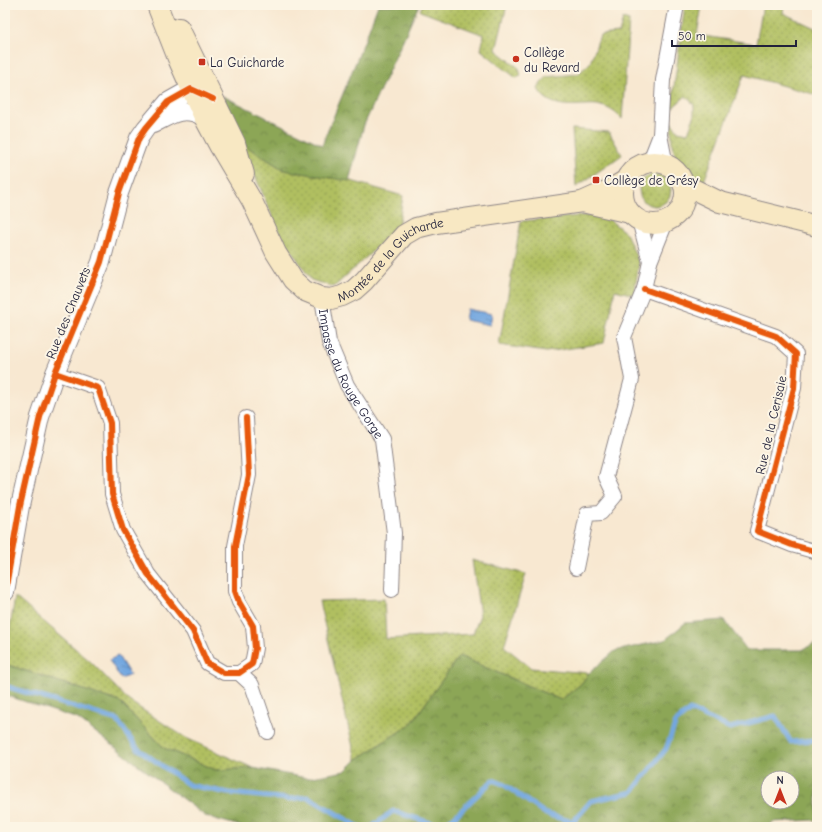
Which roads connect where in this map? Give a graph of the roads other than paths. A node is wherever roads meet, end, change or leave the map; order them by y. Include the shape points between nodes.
1 (157, 5) edge
2 (168, 5) edge
3 (678, 5) edge
4 (191, 89) junction
5 (213, 99) junction
6 (204, 117) junction
7 (146, 128) junction
8 (657, 164) junction
9 (626, 180) junction
10 (684, 184) junction
11 (252, 201) junction
12 (582, 202) junction
13 (720, 202) junction
14 (682, 207) junction
15 (635, 217) junction
16 (666, 222) junction
17 (817, 226) edge
18 (650, 262) junction
19 (644, 289) junction
20 (322, 298) junction
21 (55, 373) junction
22 (246, 418) dead end
23 (817, 552) edge
24 (576, 568) dead end
25 (392, 590) dead end
26 (5, 592) edge
27 (239, 673) junction
28 (268, 732) dead end

1 - 4 main road, Montée de la Guicharde
2 - 5 main road, Montée de la Guicharde
3 - 8 street via 663,80
4 - 5 street
4 - 6 main road, Montée de la Guicharde
4 - 7 street, Rue des Chauvets via 168,102
5 - 11 main road, Montée de la Guicharde via 235,143
6 - 7 street via 198,113 180,111
6 - 11 main road, Montée de la Guicharde
7 - 21 street, Rue des Chauvets via 139,138 119,193 101,262
8 - 9 main road via 638,166
8 - 10 main road via 673,169
9 - 12 main road, Montée de la Guicharde
9 - 15 main road via 623,197
10 - 13 main road
10 - 14 main road
11 - 20 main road, Montée de la Guicharde via 276,253 293,280 305,292
12 - 15 main road, Montée de la Guicharde
12 - 20 main road, Montée de la Guicharde via 416,228 404,235 354,290 331,299
13 - 14 main road
13 - 17 main road
14 - 16 main road
15 - 16 main road via 654,224
15 - 18 street
16 - 18 street
18 - 19 street
19 - 23 street, Rue de la Cerisaie via 776,336 796,354 794,388 757,530 792,545
19 - 24 street via 624,337 632,378 606,477 615,496 601,513 587,514
20 - 25 street, Impasse du Rouge Gorge via 328,342 347,385 382,438 394,533
21 - 26 street, Rue des Chauvets via 33,443
21 - 27 street via 98,388 110,423 112,494 123,530 148,574 192,631 207,663 224,673
22 - 27 street via 249,475 235,546 235,591 253,626 255,648 252,664
27 - 28 street via 252,685

